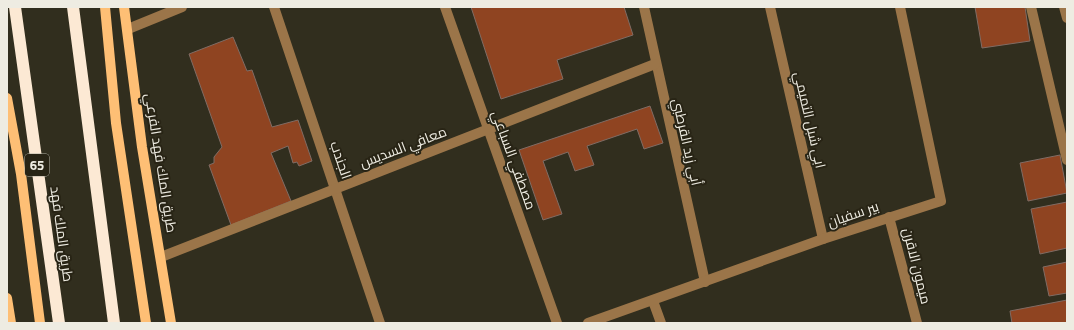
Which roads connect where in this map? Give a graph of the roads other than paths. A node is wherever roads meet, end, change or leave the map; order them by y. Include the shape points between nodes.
1 (15, 7) edge
2 (73, 7) edge
3 (105, 7) edge
4 (124, 7) edge
5 (182, 7) edge
6 (274, 7) edge
7 (445, 7) edge
8 (644, 7) edge
9 (770, 7) edge
10 (900, 7) edge
11 (1031, 7) edge
12 (1064, 7) edge
13 (1067, 18) edge
14 (128, 30) junction
15 (656, 64) junction
16 (7, 98) edge
17 (487, 129) junction
18 (1067, 160) edge
19 (336, 188) junction
20 (889, 217) junction
21 (824, 239) junction
22 (161, 257) junction
23 (705, 282) junction
24 (7, 298) edge
25 (653, 301) junction
26 (11, 323) edge
27 (40, 323) edge
28 (59, 323) edge
29 (114, 323) edge
30 (146, 323) edge
31 (171, 323) edge
32 (380, 323) edge
33 (557, 323) edge
34 (588, 323) edge
35 (661, 323) edge
36 (917, 323) edge

1 - 28 highway, طريق الملك فهد / 65
2 - 29 highway
3 - 30 main road via 116,123
4 - 14 main road, طريق الملك فهد الفرعي
5 - 14 street
6 - 19 street, الجندب
7 - 17 street, مصطفي السباعي
8 - 15 street, أبي زيد القرطبي
9 - 21 street, ابي شبل التميمي
10 - 20 street, بير سفيان via 941,201
11 - 18 street
12 - 13 street
14 - 22 main road, طريق الملك فهد الفرعي via 142,147
15 - 17 street, معافي السديس
15 - 23 street, أبي زيد القرطبي
16 - 27 main road via 21,174
17 - 19 street, معافي السديس
17 - 33 street, مصطفي السباعي
19 - 22 street, معافي السديس
19 - 32 street, الجندب
20 - 21 street, بير سفيان
20 - 36 street, ميمون الاقرن
21 - 23 street, بير سفيان
22 - 31 main road, طريق الملك فهد الفرعي
23 - 25 street, بير سفيان
24 - 26 main road
25 - 34 street, بير سفيان
25 - 35 street

